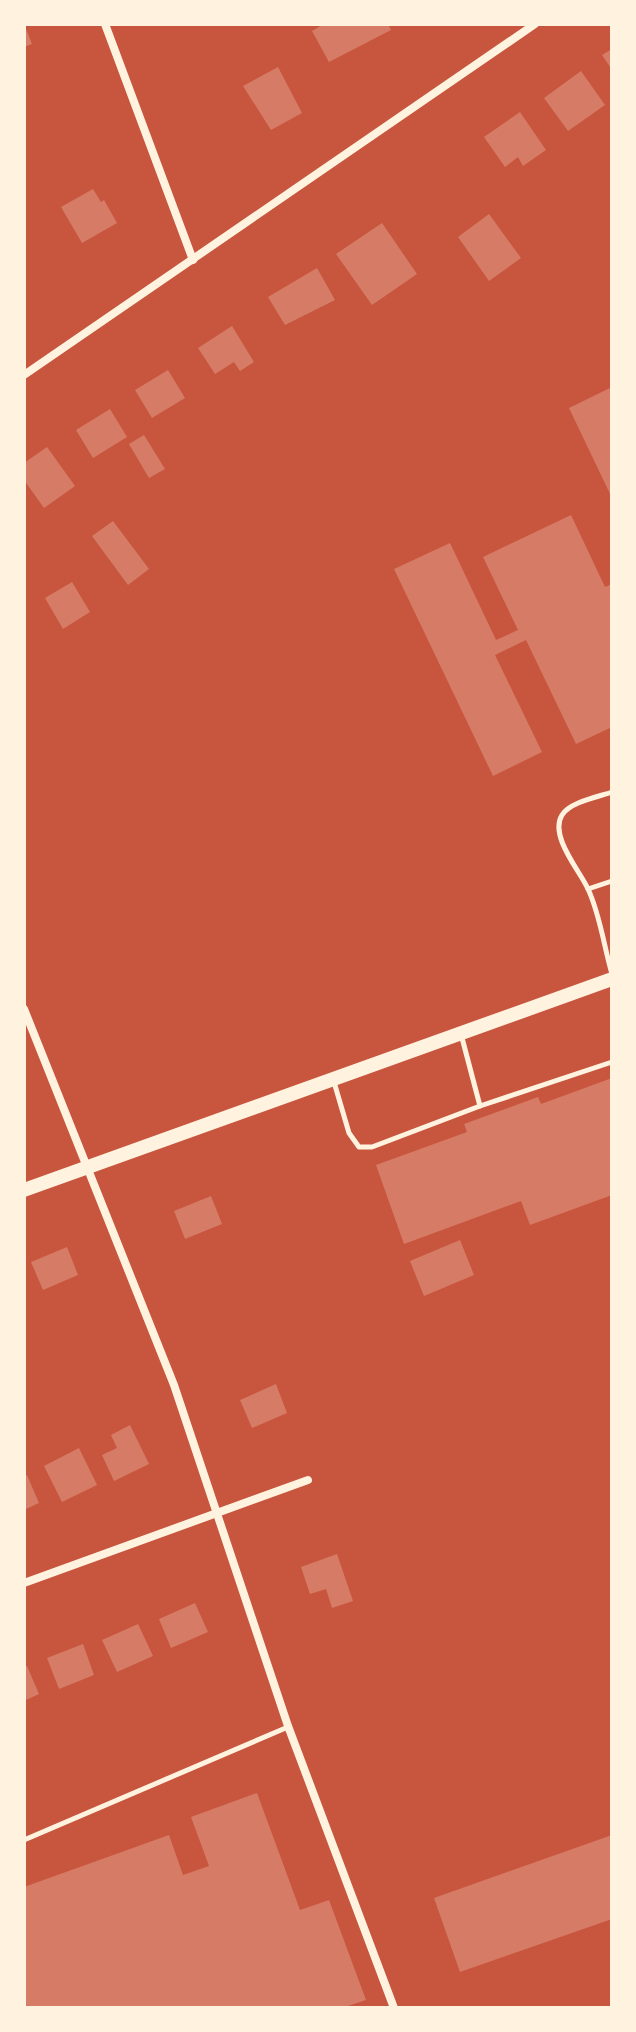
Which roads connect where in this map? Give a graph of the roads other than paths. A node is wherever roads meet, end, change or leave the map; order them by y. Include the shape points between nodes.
1 (105, 24) edge
2 (535, 24) edge
3 (193, 260) junction
4 (24, 375) edge
5 (612, 792) edge
6 (612, 881) edge
7 (588, 889) junction
8 (612, 976) edge
9 (24, 1009) edge
10 (460, 1033) junction
11 (612, 1062) edge
12 (333, 1079) junction
13 (480, 1106) junction
14 (89, 1167) junction
15 (24, 1190) edge
16 (308, 1480) dead end
17 (218, 1513) junction
18 (24, 1583) edge
19 (288, 1726) junction
20 (24, 1840) edge
21 (394, 2008) edge

1 - 3 street
2 - 3 street
3 - 4 street
5 - 7 lane via 563,813 558,826 571,863
6 - 7 lane
7 - 8 lane
8 - 10 street
9 - 14 street
10 - 12 street
10 - 13 lane
11 - 13 lane
12 - 13 lane via 349,1133 359,1147 372,1147
12 - 14 street
14 - 15 street
14 - 17 street
16 - 17 street
17 - 18 street
17 - 19 street
19 - 20 lane
19 - 21 street

